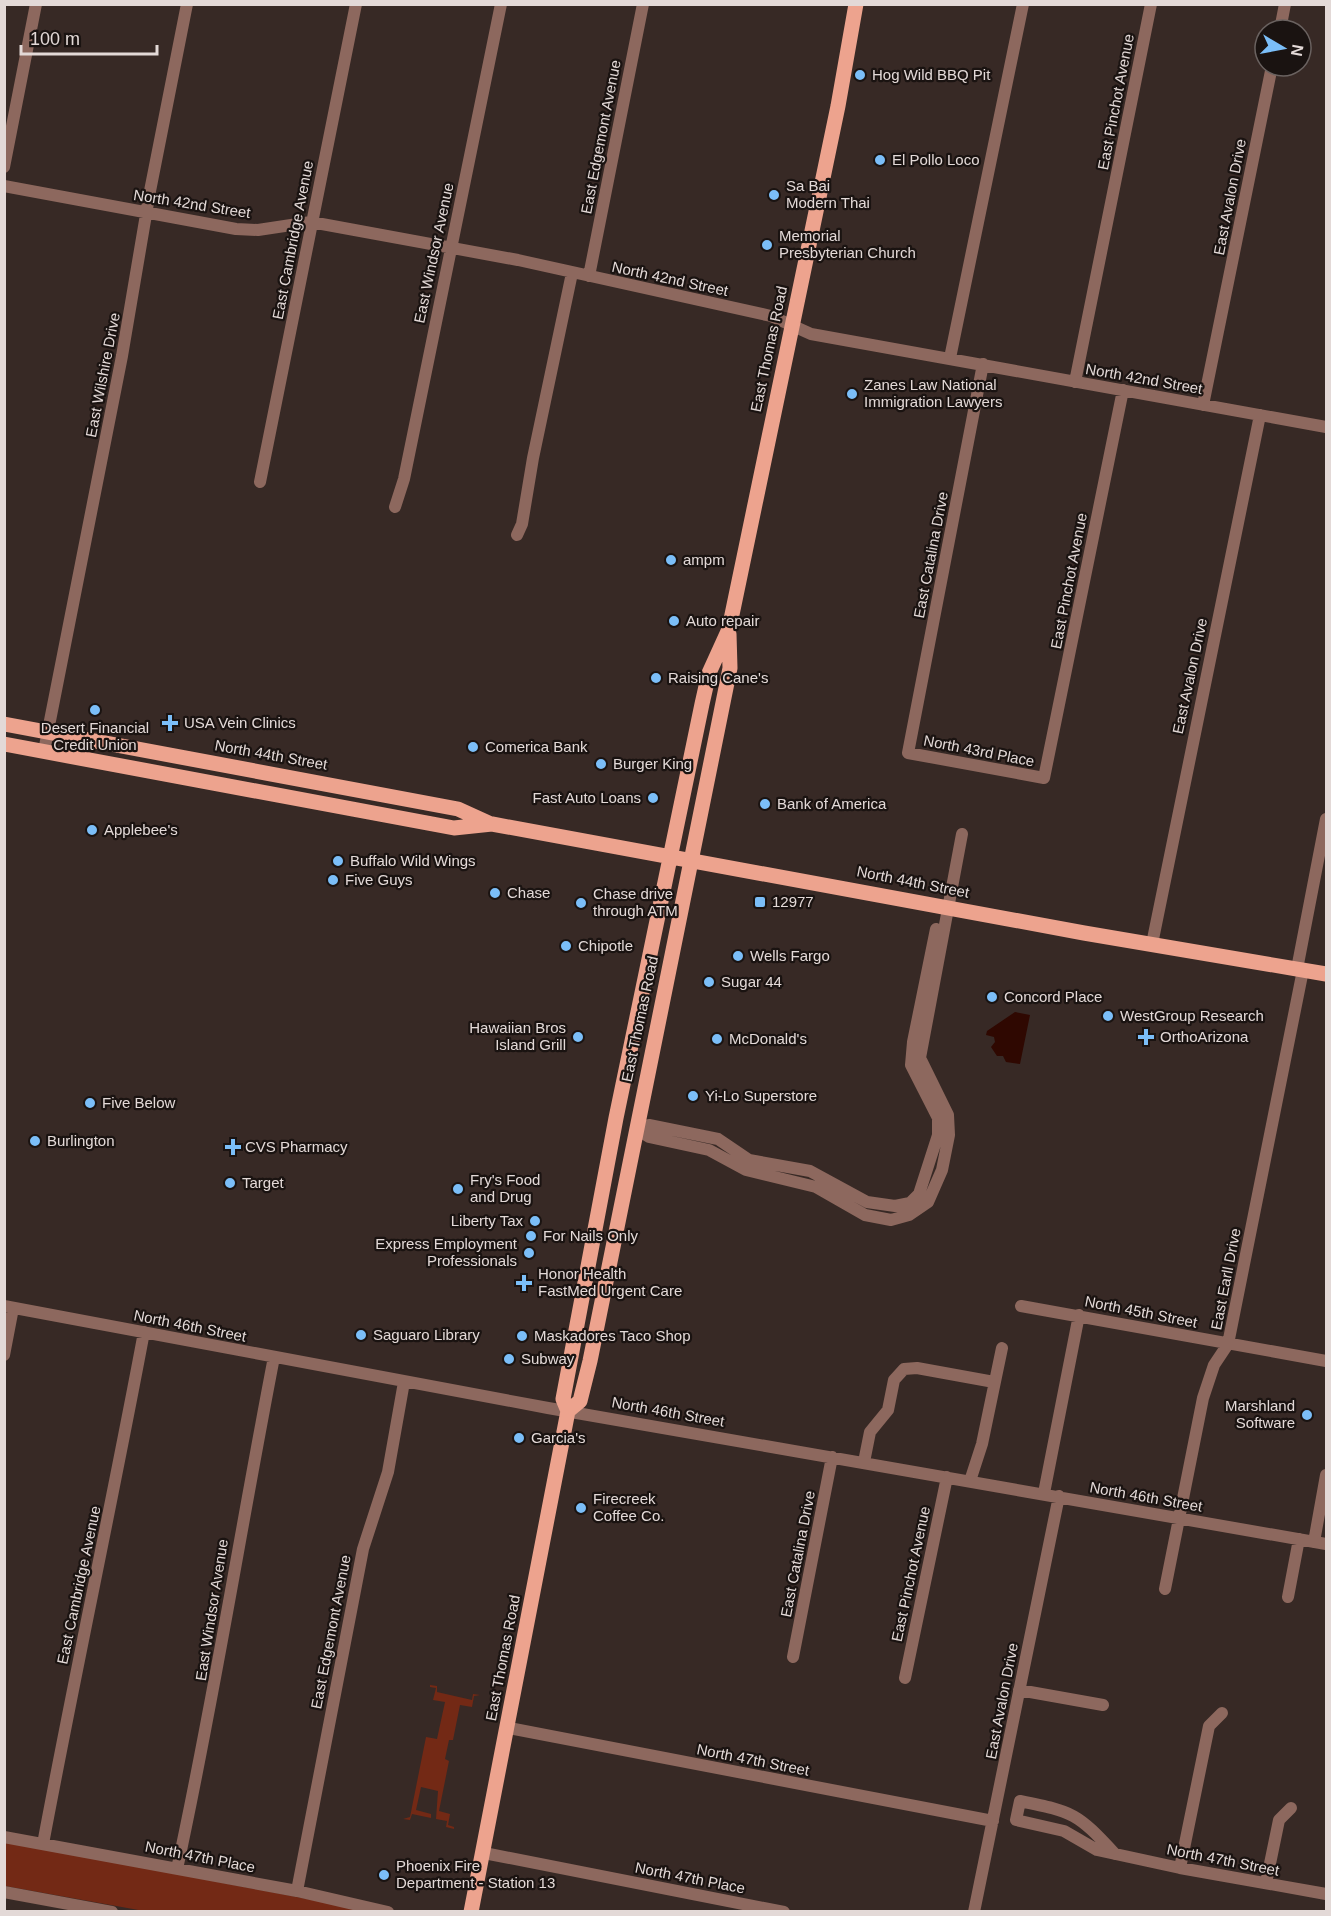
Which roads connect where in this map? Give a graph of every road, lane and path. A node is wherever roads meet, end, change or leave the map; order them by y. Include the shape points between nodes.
1 (36, 4) edge
2 (187, 4) edge
3 (356, 4) edge
4 (501, 4) edge
5 (643, 4) edge
6 (856, 4) edge
7 (1023, 4) edge
8 (1151, 4) edge
9 (1270, 78) edge
10 (4, 167) edge
11 (4, 186) edge
12 (147, 213) junction
13 (311, 222) junction
14 (451, 246) junction
15 (572, 273) junction
16 (589, 276) junction
17 (793, 325) junction
18 (950, 358) junction
19 (983, 364) junction
20 (1075, 382) junction
21 (1123, 390) junction
22 (1203, 405) junction
23 (1260, 415) junction
24 (1326, 427) edge
25 (260, 482) dead end
26 (395, 507) dead end
27 (517, 535) dead end
28 (729, 629) junction
29 (4, 724) edge
30 (48, 732) junction
31 (4, 744) edge
32 (138, 749) junction
33 (44, 752) junction
34 (908, 753) joint
35 (134, 768) junction
36 (1044, 778) joint
37 (1326, 819) edge
38 (492, 824) junction
39 (962, 834) dead end
40 (671, 857) junction
41 (690, 860) junction
42 (948, 908) junction
43 (1152, 944) junction
44 (1300, 970) junction
45 (1326, 974) edge
46 (661, 1008) junction
47 (616, 1118) junction
48 (636, 1129) junction
49 (616, 1231) junction
50 (1022, 1306) dead end
51 (9, 1307) edge
52 (1079, 1315) junction
53 (144, 1332) junction
54 (1228, 1344) junction
55 (1002, 1348) dead end
56 (4, 1354) edge
57 (274, 1357) junction
58 (1326, 1361) edge
59 (404, 1382) junction
60 (994, 1382) junction
61 (568, 1411) junction
62 (832, 1457) junction
63 (864, 1462) junction
64 (1326, 1476) edge
65 (947, 1477) junction
66 (970, 1480) junction
67 (1044, 1494) junction
68 (1059, 1496) junction
69 (1178, 1518) junction
70 (1299, 1539) junction
71 (1320, 1543) edge
72 (1165, 1589) dead end
73 (1288, 1597) dead end
74 (793, 1658) dead end
75 (905, 1678) dead end
76 (1019, 1690) junction
77 (1103, 1705) dead end
78 (1222, 1713) dead end
79 (509, 1728) junction
80 (1291, 1808) dead end
81 (993, 1821) junction
82 (4, 1837) edge
83 (43, 1844) junction
84 (484, 1853) junction
85 (1115, 1854) junction
86 (1180, 1868) junction
87 (177, 1869) junction
88 (1266, 1883) junction
89 (297, 1891) junction
90 (4, 1893) edge
91 (1326, 1894) edge
92 (112, 1911) edge
93 (388, 1911) edge
94 (471, 1911) edge
95 (784, 1911) edge
96 (974, 1911) edge

1 - 10 street
2 - 12 street, East Wilshire Drive
3 - 13 street, East Cambridge Avenue
4 - 14 street, East Windsor Avenue
5 - 16 street, East Edgemont Avenue
6 - 17 main road, East Thomas Road
7 - 18 street
8 - 20 street, East Pinchot Avenue
9 - 22 street, East Avalon Drive
11 - 12 street, North 42nd Street
12 - 13 street, North 42nd Street via 258,230
12 - 30 street, East Wilshire Drive
13 - 14 street, North 42nd Street
13 - 25 street, East Cambridge Avenue
14 - 15 street, North 42nd Street
14 - 26 street, East Windsor Avenue
15 - 16 street, North 42nd Street
15 - 27 street
16 - 17 street, North 42nd Street via 771,316
17 - 18 street, North 42nd Street via 811,334
17 - 28 main road, East Thomas Road
18 - 19 street, North 42nd Street
19 - 20 street, North 42nd Street
19 - 34 street, East Catalina Drive
20 - 21 street, North 42nd Street
21 - 22 street, North 42nd Street
21 - 36 street, East Pinchot Avenue
22 - 23 street, North 42nd Street
23 - 24 street, North 42nd Street
23 - 43 street, East Avalon Drive
28 - 40 main road, East Thomas Road via 709,673
28 - 41 main road, East Thomas Road via 730,668
29 - 30 main road, North 44th Street
30 - 32 main road, North 44th Street
30 - 33 street, East Wilshire Drive
31 - 33 main road, North 44th Street
32 - 35 street
32 - 38 main road, North 44th Street via 458,809
33 - 35 main road, North 44th Street
34 - 36 street, North 43rd Place
35 - 38 main road, North 44th Street via 454,828
37 - 44 street, East Earll Drive
38 - 40 main road, North 44th Street
39 - 42 street
40 - 41 main road, North 44th Street
40 - 47 main road, East Thomas Road
41 - 42 main road, North 44th Street
41 - 46 main road, East Thomas Road
42 - 43 main road, North 44th Street
42 - 48 street via 937,926 911,1049 911,1065 938,1118 938,1135 919,1194 910,1203 895,1206 867,1202 810,1171 749,1160 718,1139 649,1125
43 - 44 main road, North 44th Street
44 - 45 main road, North 44th Street
44 - 54 street, East Earll Drive
46 - 47 main road via 644,1037 630,1102
46 - 48 main road, East Thomas Road
47 - 49 main road via 624,1136 612,1199
47 - 61 main road, East Thomas Road via 563,1399
48 - 49 main road, East Thomas Road
49 - 61 main road, East Thomas Road via 580,1401
50 - 52 street, North 45th Street
51 - 53 street, North 46th Street
51 - 56 street
52 - 54 street, North 45th Street
52 - 67 street
53 - 57 street, North 46th Street
53 - 83 street, East Cambridge Avenue
54 - 58 street, North 45th Street
54 - 69 street, East Earll Drive via 1214,1365 1203,1398
55 - 60 street
57 - 59 street, North 46th Street
57 - 87 street, East Windsor Avenue
59 - 61 street, North 46th Street
59 - 89 street, East Edgemont Avenue via 388,1473 363,1549
60 - 63 street via 904,1369 894,1380 888,1410 870,1432
60 - 66 street via 982,1444
61 - 62 street, North 46th Street
61 - 79 main road, East Thomas Road
62 - 63 street, North 46th Street
62 - 74 street, East Catalina Drive
63 - 65 street, North 46th Street
64 - 71 street
65 - 66 street, North 46th Street
65 - 75 street, East Pinchot Avenue
66 - 67 street, North 46th Street
67 - 68 street, North 46th Street
68 - 69 street, North 46th Street
68 - 76 street, East Avalon Drive
69 - 70 street, North 46th Street
69 - 72 street, East Earll Drive
70 - 71 street, North 46th Street
70 - 73 street
76 - 77 street
76 - 81 street, East Avalon Drive
78 - 86 street via 1209,1726
79 - 81 street, North 47th Street
79 - 84 main road, East Thomas Road
80 - 88 street via 1279,1820
81 - 96 street, East Avalon Drive
82 - 83 street, North 47th Place
83 - 87 street, North 47th Place
84 - 94 main road, East Thomas Road
84 - 95 street, North 47th Place
85 - 85 street, North 47th Street via 1072,1814 1020,1801 1016,1820 1064,1831 1097,1850
85 - 86 street, North 47th Street
86 - 88 street, North 47th Street
87 - 89 street, North 47th Place
88 - 91 street, North 47th Street
89 - 93 street, North 47th Place
90 - 92 street

